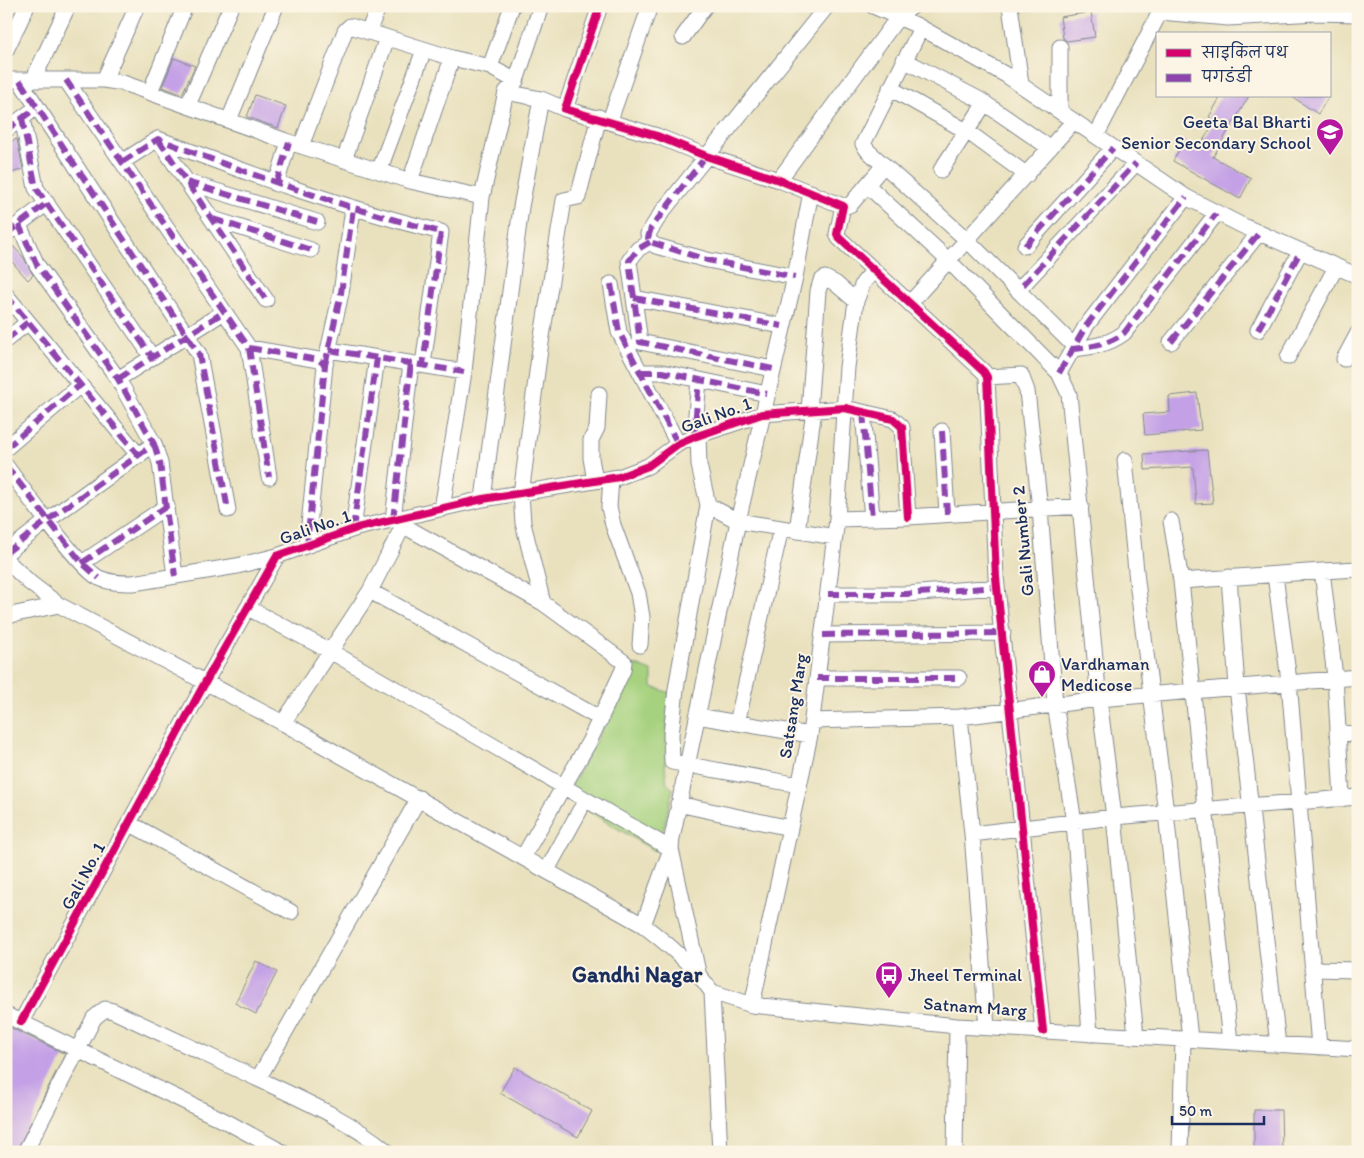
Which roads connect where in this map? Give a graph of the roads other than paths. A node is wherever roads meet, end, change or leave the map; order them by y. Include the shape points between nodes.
1 (27, 6) edge
2 (68, 6) edge
3 (137, 6) edge
4 (185, 6) edge
5 (231, 6) edge
6 (276, 6) edge
7 (379, 6) edge
8 (512, 6) edge
9 (540, 6) edge
10 (600, 6) edge
11 (650, 6) edge
12 (705, 6) edge
13 (827, 6) edge
14 (873, 6) edge
15 (912, 6) edge
16 (1010, 6) edge
17 (1162, 9) edge
18 (1358, 14) edge
19 (899, 16) junction
20 (921, 28) junction
21 (368, 32) junction
22 (684, 37) dead end
23 (387, 38) junction
24 (1060, 47) dead end
25 (6, 50) edge
26 (424, 50) junction
27 (452, 58) junction
28 (904, 60) junction
29 (490, 67) junction
30 (20, 80) edge
31 (66, 80) junction
32 (104, 80) junction
33 (1021, 84) junction
34 (511, 86) junction
35 (890, 88) junction
36 (150, 92) junction
37 (541, 99) junction
38 (985, 103) junction
39 (188, 105) junction
40 (36, 108) junction
41 (565, 108) junction
42 (1060, 111) junction
43 (22, 118) junction
44 (604, 119) junction
45 (229, 120) junction
46 (1073, 122) junction
47 (6, 130) edge
48 (968, 132) junction
49 (1096, 136) junction
50 (158, 139) junction
51 (295, 144) junction
52 (1050, 148) junction
53 (1113, 148) junction
54 (706, 156) junction
55 (344, 160) junction
56 (122, 162) junction
57 (1136, 163) junction
58 (884, 165) junction
59 (941, 170) dead end
60 (379, 171) junction
61 (1027, 175) junction
62 (779, 180) junction
63 (410, 181) junction
64 (187, 182) junction
65 (276, 184) junction
66 (867, 186) junction
67 (811, 192) junction
68 (482, 197) junction
69 (1186, 197) junction
70 (47, 203) junction
71 (844, 206) junction
72 (353, 209) junction
73 (1216, 214) junction
74 (213, 219) junction
75 (317, 222) dead end
76 (19, 224) junction
77 (1259, 233) junction
78 (6, 234) edge
79 (967, 240) junction
80 (650, 242) junction
81 (1025, 246) dead end
82 (311, 250) dead end
83 (1300, 252) junction
84 (949, 261) junction
85 (1336, 267) junction
86 (874, 270) junction
87 (1358, 276) edge
88 (795, 277) junction
89 (611, 284) dead end
90 (1023, 285) dead end
91 (6, 295) edge
92 (634, 298) junction
93 (266, 300) dead end
94 (856, 301) junction
95 (910, 303) junction
96 (224, 312) junction
97 (28, 322) junction
98 (782, 326) junction
99 (1258, 330) dead end
100 (1358, 333) edge
101 (188, 335) junction
102 (6, 340) edge
103 (1171, 342) dead end
104 (1073, 347) junction
105 (249, 348) junction
106 (329, 350) junction
107 (152, 357) junction
108 (1288, 357) dead end
109 (377, 358) junction
110 (1344, 359) dead end
111 (417, 364) junction
112 (326, 365) junction
113 (773, 369) junction
114 (464, 372) junction
115 (641, 372) junction
116 (1059, 373) junction
117 (987, 377) junction
118 (118, 379) junction
119 (699, 380) junction
120 (80, 385) junction
121 (599, 394) dead end
122 (767, 394) junction
123 (845, 408) junction
124 (811, 410) junction
125 (863, 412) junction
126 (762, 414) junction
127 (942, 431) dead end
128 (696, 436) junction
129 (154, 444) junction
130 (678, 444) junction
131 (6, 448) edge
132 (139, 456) junction
133 (1125, 460) dead end
134 (6, 466) edge
135 (269, 477) dead end
136 (611, 478) junction
137 (595, 481) junction
138 (521, 494) junction
139 (484, 499) junction
140 (708, 505) junction
141 (167, 506) junction
142 (1081, 506) junction
143 (442, 509) junction
144 (1040, 509) junction
145 (228, 510) dead end
146 (993, 511) junction
147 (947, 514) junction
148 (908, 517) junction
149 (872, 518) junction
150 (837, 519) junction
151 (48, 520) junction
152 (401, 521) junction
153 (738, 521) junction
154 (1171, 521) dead end
155 (780, 528) junction
156 (353, 529) junction
157 (797, 532) junction
158 (835, 538) junction
159 (307, 545) junction
160 (6, 553) edge
161 (277, 556) junction
162 (6, 560) edge
163 (82, 563) junction
164 (1358, 569) edge
165 (1322, 570) junction
166 (1275, 575) junction
167 (175, 576) junction
168 (1229, 577) junction
169 (1181, 581) junction
170 (997, 587) junction
171 (370, 591) junction
172 (828, 594) junction
173 (543, 603) junction
174 (59, 605) junction
175 (248, 608) junction
176 (6, 616) edge
177 (1002, 633) junction
178 (823, 635) junction
179 (640, 645) dead end
180 (330, 651) junction
181 (197, 676) junction
182 (1335, 677) junction
183 (1358, 677) edge
184 (817, 678) junction
185 (959, 678) dead end
186 (1289, 682) junction
187 (1237, 687) junction
188 (1192, 691) junction
189 (1151, 694) junction
190 (1099, 699) junction
191 (1055, 704) junction
192 (1011, 710) junction
193 (697, 716) junction
194 (960, 717) junction
195 (601, 719) junction
196 (283, 722) junction
197 (737, 723) junction
198 (811, 728) junction
199 (1337, 733) junction
200 (1358, 734) edge
201 (686, 766) junction
202 (799, 785) junction
203 (562, 787) junction
204 (1358, 797) edge
205 (419, 798) junction
206 (1342, 799) junction
207 (1298, 803) junction
208 (678, 804) junction
209 (1252, 807) junction
210 (1204, 809) junction
211 (580, 810) dead end
212 (1166, 813) junction
213 (1114, 817) junction
214 (1074, 822) junction
215 (129, 823) junction
216 (790, 828) junction
217 (1022, 828) junction
218 (972, 834) junction
219 (671, 849) junction
220 (523, 856) junction
221 (547, 870) junction
222 (291, 912) dead end
223 (643, 925) junction
224 (1312, 969) junction
225 (1358, 970) edge
226 (698, 972) junction
227 (712, 992) junction
228 (752, 1004) junction
229 (13, 1019) edge
230 (957, 1026) junction
231 (988, 1028) junction
232 (1043, 1031) junction
233 (1090, 1034) junction
234 (1136, 1036) junction
235 (1186, 1039) junction
236 (1230, 1042) junction
237 (1278, 1044) junction
238 (1319, 1047) junction
239 (1358, 1049) edge
240 (78, 1050) junction
241 (258, 1079) junction
242 (25, 1152) edge
243 (282, 1152) edge
244 (388, 1152) edge
245 (720, 1152) edge
246 (955, 1152) edge
247 (1180, 1152) edge

1 - 25 street
2 - 30 street
3 - 32 street
4 - 36 street
5 - 39 street
6 - 45 street
7 - 21 street
8 - 29 street
9 - 34 street
10 - 41 street
11 - 44 street
12 - 22 street
13 - 54 street
14 - 19 street
15 - 19 street
16 - 33 street
17 - 18 street via 1235,19 1316,13
17 - 49 street
19 - 20 street
19 - 62 street
20 - 28 street
20 - 33 street
21 - 23 street
21 - 51 street via 350,26 347,28
23 - 26 street
23 - 55 street
24 - 42 street
26 - 27 street
26 - 60 street
27 - 29 street
27 - 63 street
28 - 35 street
28 - 38 street
29 - 34 street
30 - 31 street
30 - 40 street
31 - 32 street
31 - 56 street
32 - 36 street
33 - 42 street
34 - 37 street
34 - 68 street
35 - 48 street
35 - 58 street via 863,144
36 - 39 street
37 - 41 street
37 - 139 street via 521,207
38 - 48 street
38 - 52 street
39 - 45 street
40 - 43 street
40 - 101 street
41 - 44 street
42 - 46 street
43 - 47 street
43 - 70 street via 36,188
44 - 54 street
44 - 138 street via 578,197 564,200
45 - 51 street
46 - 49 street
46 - 52 street
48 - 59 street
48 - 61 street
49 - 53 street
50 - 56 street
50 - 64 street
50 - 65 street
51 - 55 street
51 - 65 street
52 - 61 street
53 - 57 street
53 - 81 street
54 - 62 street
54 - 80 street via 651,228
55 - 60 street
56 - 96 street
57 - 69 street
57 - 90 street
58 - 66 street
58 - 79 street
60 - 63 street
61 - 79 street
62 - 67 street
63 - 68 street
64 - 74 street
64 - 75 street
65 - 72 street
66 - 71 street via 852,204
66 - 84 street
67 - 71 street
67 - 88 street
68 - 114 street
69 - 73 street
69 - 104 street via 1118,282
70 - 76 street
70 - 107 street
71 - 86 street via 837,236
72 - 106 street
72 - 111 street via 441,232
73 - 77 street
73 - 104 street via 1124,333 1099,346
74 - 82 street
74 - 93 street
76 - 78 street
76 - 118 street via 37,265
77 - 83 street
77 - 103 street
79 - 84 street
79 - 104 street
80 - 88 street via 708,260
80 - 92 street via 629,262
83 - 85 street
83 - 99 street
84 - 95 street
84 - 116 street
85 - 87 street
85 - 108 street
86 - 94 street, Satsang Marg via 863,283
86 - 95 street
88 - 98 street
89 - 115 street via 619,332
91 - 97 street
92 - 98 street
92 - 113 street via 640,342
94 - 123 street, Satsang Marg
94 - 124 street via 835,283 825,278 821,281
95 - 117 street
96 - 101 street
96 - 105 street
97 - 102 street
97 - 120 street
98 - 113 street
100 - 110 street
101 - 107 street
101 - 145 street via 199,354
104 - 116 street
105 - 112 street via 319,360
105 - 135 street
106 - 109 street
106 - 112 street
107 - 118 street
109 - 111 street
109 - 156 street
111 - 114 street
111 - 152 street
112 - 159 street
113 - 122 street
114 - 143 street
115 - 119 street via 662,372
115 - 130 street
116 - 142 street via 1071,405
117 - 144 street, Gali Number 2 via 1021,375 1027,390
117 - 146 street
118 - 129 street
119 - 122 street
119 - 128 street
120 - 131 street
120 - 132 street
121 - 137 street via 598,422 591,440
122 - 126 street
123 - 124 street, Gali No. 1
123 - 125 street, Gali No. 1
123 - 150 street, Satsang Marg
124 - 126 street, Gali No. 1
124 - 157 street
125 - 148 street, Gali No. 1 via 893,419 902,426
125 - 149 street
126 - 128 street, Gali No. 1
126 - 153 street
127 - 147 street
128 - 130 street, Gali No. 1
128 - 140 street
129 - 132 street
129 - 141 street
130 - 136 street, Gali No. 1 via 648,466
132 - 151 street
133 - 189 street
134 - 151 street
136 - 137 street, Gali No. 1
136 - 179 street via 609,507 638,593 642,617
137 - 138 street, Gali No. 1
138 - 139 street, Gali No. 1
138 - 173 street via 523,523
139 - 143 street, Gali No. 1
140 - 153 street
140 - 201 street via 671,735 672,762
141 - 163 street
141 - 167 street
142 - 144 street
142 - 190 street
143 - 152 street, Gali No. 1
144 - 146 street
144 - 191 street, Gali Number 2
146 - 147 street
146 - 170 street
147 - 148 street
148 - 149 street
149 - 150 street
150 - 158 street, Satsang Marg
151 - 160 street
151 - 163 street
152 - 156 street, Gali No. 1
152 - 171 street
152 - 173 street
153 - 155 street
153 - 193 street
154 - 169 street
155 - 157 street
155 - 197 street
156 - 159 street, Gali No. 1
157 - 158 street
158 - 172 street, Satsang Marg
159 - 161 street, Gali No. 1
161 - 167 street
161 - 175 street, Gali No. 1
162 - 174 street via 30,584
163 - 167 street via 99,578 116,582 133,583
164 - 165 street
165 - 166 street
165 - 182 street
166 - 168 street
166 - 186 street
168 - 169 street
168 - 187 street
169 - 188 street
170 - 172 street via 906,594
170 - 177 street
171 - 180 street
171 - 195 street
172 - 178 street, Satsang Marg
173 - 195 street via 624,662 624,670
174 - 176 street
174 - 181 street
175 - 180 street
175 - 181 street, Gali No. 1
177 - 178 street
177 - 192 street
178 - 184 street, Satsang Marg
180 - 196 street
180 - 203 street
181 - 196 street
181 - 215 street, Gali No. 1
182 - 183 street
182 - 186 street
182 - 199 street
184 - 185 street
184 - 198 street, Satsang Marg
186 - 187 street
186 - 207 street
187 - 188 street
187 - 209 street
188 - 189 street
188 - 210 street
189 - 190 street
189 - 212 street
190 - 191 street
190 - 213 street
191 - 192 street
191 - 214 street, Gali Number 2
192 - 194 street
192 - 217 street
193 - 197 street
193 - 201 street
194 - 198 street
194 - 218 street
195 - 203 street
196 - 205 street
197 - 198 street
198 - 202 street, Satsang Marg
199 - 200 street
199 - 206 street
201 - 202 street
201 - 208 street
202 - 216 street, Satsang Marg
203 - 219 street
203 - 220 street
204 - 206 street
205 - 220 street
205 - 241 street
206 - 207 street
207 - 209 street
207 - 224 street
208 - 216 street
208 - 219 street
209 - 210 street
209 - 237 street
210 - 212 street
210 - 236 street
211 - 221 street
212 - 213 street
212 - 235 street
213 - 214 street
213 - 234 street
214 - 217 street
214 - 233 street, Gali Number 2
215 - 222 street
215 - 229 street, Gali No. 1
216 - 228 street, Satsang Marg
217 - 218 street
217 - 232 street
218 - 231 street
219 - 223 street
219 - 226 street
220 - 221 street
221 - 223 street
223 - 226 street
224 - 225 street
224 - 238 street
226 - 227 street
227 - 228 street, Satnam Marg
227 - 245 street
228 - 230 street, Satnam Marg
229 - 240 street
230 - 231 street, Satnam Marg
230 - 246 street
231 - 232 street, Satnam Marg
232 - 233 street, Satnam Marg
233 - 234 street, Satnam Marg
234 - 235 street, Satnam Marg
235 - 236 street, Satnam Marg
235 - 247 street
236 - 237 street, Satnam Marg
237 - 238 street, Satnam Marg
238 - 239 street, Satnam Marg
240 - 241 street via 94,1018 105,1009
240 - 242 street
240 - 243 street
241 - 244 street via 345,1122

